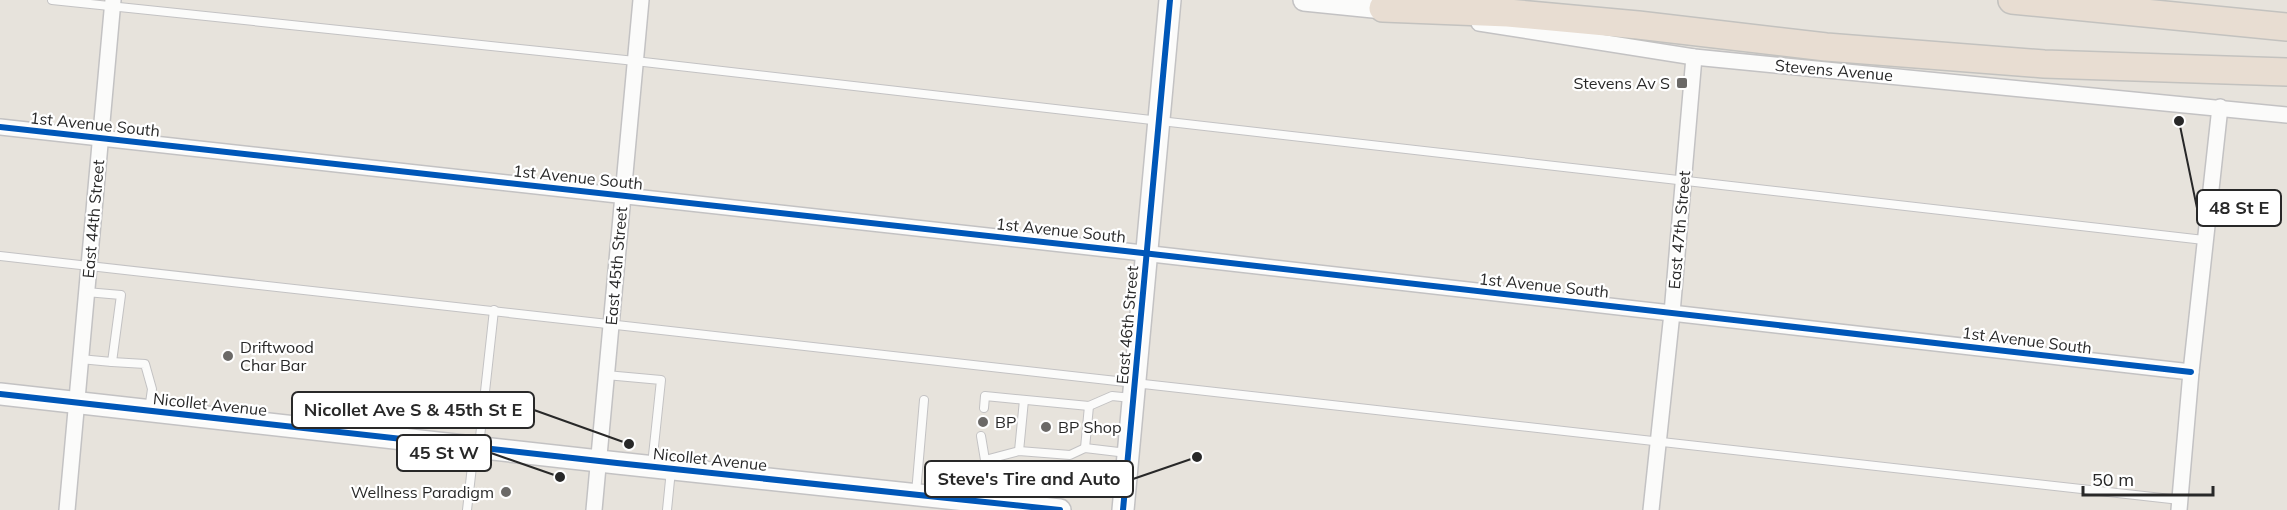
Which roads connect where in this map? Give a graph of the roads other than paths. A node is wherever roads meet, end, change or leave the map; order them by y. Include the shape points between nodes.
1 (52, 0) edge
2 (641, 0) edge
3 (1170, 0) edge
4 (1304, 0) edge
5 (2012, 0) edge
6 (2148, 0) edge
7 (113, 3) edge
8 (1383, 8) junction
9 (2284, 27) edge
10 (1694, 57) junction
11 (635, 61) junction
12 (2287, 72) edge
13 (2220, 107) junction
14 (2287, 115) edge
15 (1159, 121) junction
16 (0, 127) edge
17 (100, 138) junction
18 (1684, 181) junction
19 (623, 195) junction
20 (2204, 240) junction
21 (1147, 253) junction
22 (0, 256) edge
23 (89, 265) junction
24 (86, 292) junction
25 (494, 310) junction
26 (1672, 313) junction
27 (611, 323) junction
28 (80, 359) junction
29 (112, 362) junction
30 (2191, 372) junction
31 (606, 375) junction
32 (1134, 390) junction
33 (0, 394) edge
34 (924, 400) dead end
35 (1024, 400) junction
36 (76, 402) junction
37 (1089, 406) junction
38 (984, 408) dead end
39 (149, 410) junction
40 (981, 436) dead end
41 (1657, 441) junction
42 (477, 447) junction
43 (1085, 448) junction
44 (1019, 451) junction
45 (1129, 453) junction
46 (986, 460) junction
47 (598, 461) junction
48 (662, 468) junction
49 (916, 494) junction
50 (981, 501) junction
51 (2180, 505) edge
52 (67, 510) edge
53 (467, 510) edge
54 (594, 510) edge
55 (667, 510) edge
56 (1059, 510) edge
57 (1123, 510) edge
58 (1651, 510) edge

1 - 7 lane
2 - 11 street, East 45th Street
3 - 15 main road, East 46th Street
4 - 8 main road
5 - 9 highway
6 - 9 highway
7 - 11 lane
7 - 17 street, East 44th Street
8 - 10 street, Stevens Avenue
8 - 12 highway via 1508,13 1826,47 2044,64
10 - 13 street, Stevens Avenue
10 - 18 street, East 47th Street
11 - 15 lane
11 - 19 street, East 45th Street
13 - 14 street, Stevens Avenue
13 - 20 street
15 - 18 lane
15 - 21 main road, East 46th Street
16 - 17 street, 1st Avenue South
17 - 19 street, 1st Avenue South
17 - 23 street, East 44th Street
18 - 20 lane
18 - 26 street, East 47th Street
19 - 21 street, 1st Avenue South
19 - 27 street, East 45th Street
20 - 30 street
21 - 26 street, 1st Avenue South
21 - 32 main road, East 46th Street
22 - 23 lane
23 - 24 street, East 44th Street
23 - 25 lane
24 - 28 street, East 44th Street
24 - 29 lane via 121,295
25 - 27 lane
25 - 42 lane
26 - 30 street, 1st Avenue South
26 - 41 street, East 47th Street
27 - 31 street, East 45th Street
27 - 32 lane
28 - 29 lane
28 - 36 street, East 44th Street
29 - 39 lane via 145,364 152,389
30 - 51 street
31 - 47 street, East 45th Street
31 - 48 lane via 661,380
32 - 37 lane
32 - 41 lane
32 - 45 main road, East 46th Street
33 - 36 main road, Nicollet Avenue
34 - 49 lane
35 - 37 lane
35 - 38 lane via 985,396
35 - 44 lane
36 - 39 main road, Nicollet Avenue
36 - 52 street, East 44th Street
37 - 43 lane
39 - 42 main road, Nicollet Avenue
40 - 46 lane
41 - 51 lane
41 - 58 street, East 47th Street
42 - 47 main road, Nicollet Avenue
42 - 53 lane
43 - 44 lane via 1070,455
43 - 45 lane
44 - 46 lane
45 - 57 main road, East 46th Street
46 - 50 lane
47 - 48 main road, Nicollet Avenue
47 - 54 street, East 45th Street
48 - 49 main road, Nicollet Avenue
48 - 55 lane
49 - 50 main road, Nicollet Avenue
50 - 56 main road, Nicollet Avenue

